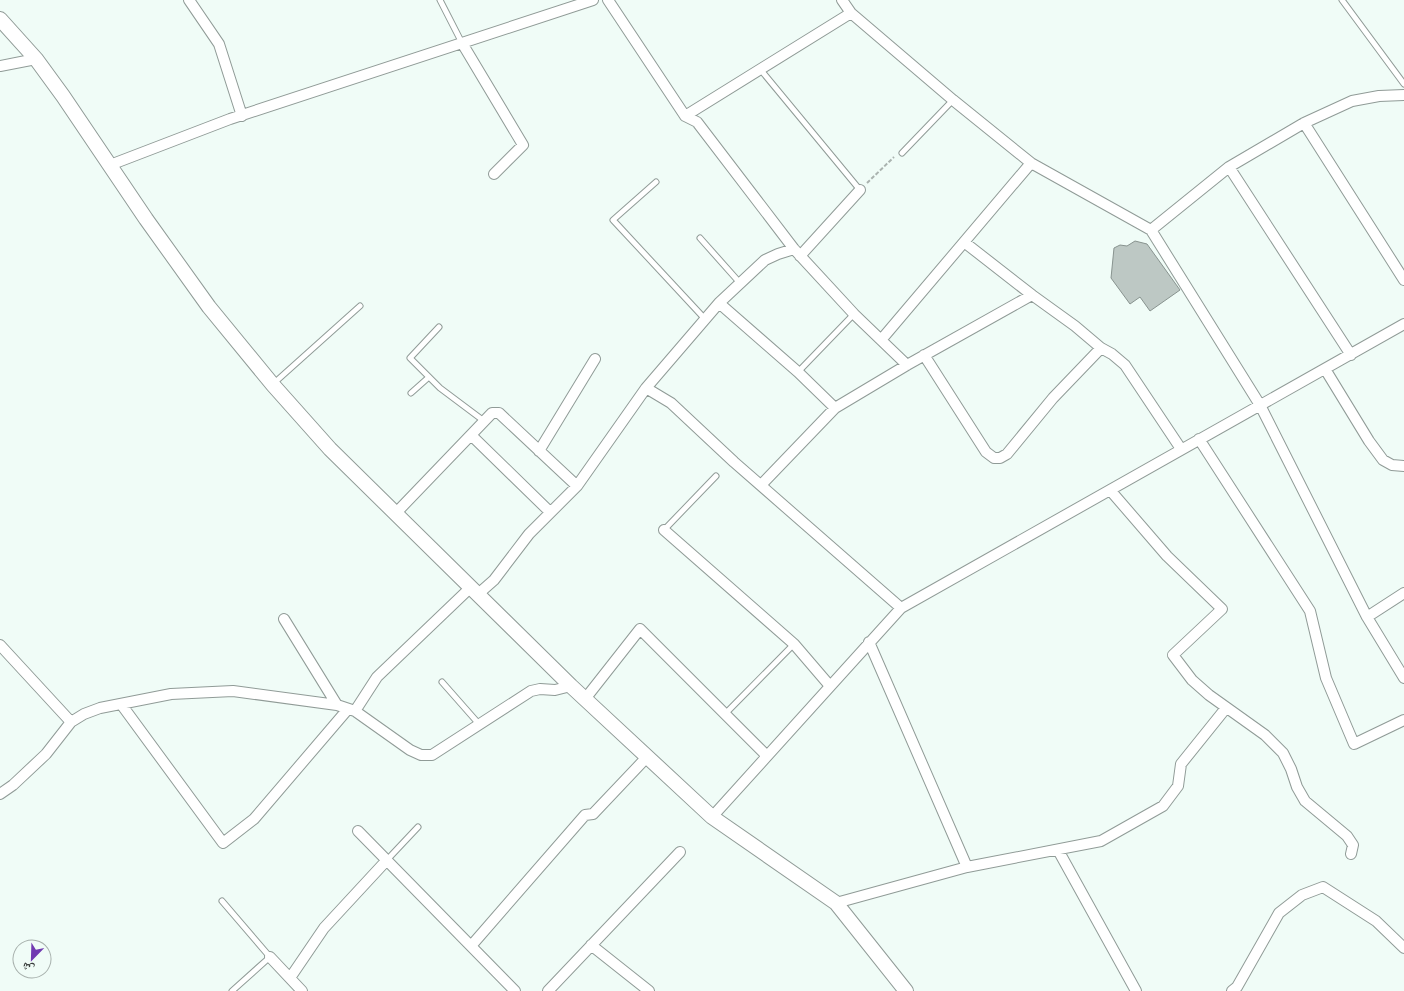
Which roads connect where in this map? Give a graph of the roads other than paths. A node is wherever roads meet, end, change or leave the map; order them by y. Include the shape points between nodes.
1 (189, 0) edge
2 (440, 0) edge
3 (593, 0) edge
4 (608, 0) edge
5 (842, 0) edge
6 (1342, 0) edge
7 (851, 13) junction
8 (0, 19) edge
9 (462, 43) junction
10 (36, 59) junction
11 (0, 66) edge
12 (760, 69) junction
13 (1404, 84) edge
14 (1404, 95) edge
15 (953, 100) junction
16 (242, 116) junction
17 (685, 116) junction
18 (1304, 123) junction
19 (902, 153) road end
20 (1031, 163) junction
21 (110, 165) junction
22 (1229, 167) junction
23 (494, 174) dead end
24 (656, 182) dead end
25 (860, 190) joint
26 (1151, 230) junction
27 (700, 238) dead end
28 (964, 242) junction
29 (797, 252) junction
30 (1404, 280) edge
31 (740, 283) junction
32 (1032, 295) junction
33 (719, 303) junction
34 (360, 306) dead end
35 (854, 314) junction
36 (705, 319) junction
37 (1404, 324) edge
38 (439, 327) dead end
39 (881, 340) junction
40 (1101, 348) junction
41 (924, 355) junction
42 (1351, 355) junction
43 (595, 359) dead end
44 (907, 365) junction
45 (1325, 369) junction
46 (798, 372) junction
47 (429, 376) junction
48 (273, 385) junction
49 (646, 388) junction
50 (411, 394) dead end
51 (1260, 405) junction
52 (835, 408) junction
53 (484, 421) junction
54 (471, 435) junction
55 (1199, 439) junction
56 (1181, 449) junction
57 (539, 451) junction
58 (1404, 466) edge
59 (716, 476) dead end
60 (761, 485) junction
61 (577, 486) junction
62 (1110, 490) junction
63 (550, 512) junction
64 (395, 514) junction
65 (664, 530) joint
66 (474, 591) junction
67 (1404, 594) edge
68 (901, 608) junction
69 (1367, 617) junction
70 (284, 619) dead end
71 (869, 642) junction
72 (794, 644) junction
73 (0, 645) edge
74 (1404, 678) edge
75 (442, 682) dead end
76 (571, 686) junction
77 (830, 686) junction
78 (585, 699) junction
79 (121, 704) junction
80 (337, 706) junction
81 (1226, 708) junction
82 (351, 710) junction
83 (725, 714) junction
84 (1404, 720) edge
85 (71, 722) junction
86 (479, 724) junction
87 (767, 756) junction
88 (647, 757) junction
89 (0, 794) edge
90 (712, 817) junction
91 (418, 827) dead end
92 (358, 831) dead end
93 (1058, 850) junction
94 (680, 852) dead end
95 (1351, 854) dead end
96 (386, 861) junction
97 (967, 867) junction
98 (222, 901) dead end
99 (836, 903) junction
100 (592, 945) junction
101 (471, 946) junction
102 (1404, 948) edge
103 (270, 957) junction
104 (290, 978) junction
105 (232, 991) edge
106 (302, 991) edge
107 (515, 991) edge
108 (548, 991) edge
109 (649, 991) edge
110 (906, 991) edge
111 (1136, 991) edge
112 (1232, 991) edge

1 - 16 street via 219,44
2 - 9 lane
3 - 9 street
4 - 17 street
5 - 7 street
6 - 13 lane
7 - 12 street
7 - 15 street
8 - 10 main road
9 - 16 street
9 - 23 street via 523,145
10 - 11 street
10 - 21 main road
12 - 17 street
12 - 25 lane
14 - 18 street via 1352,101
15 - 19 lane
15 - 20 street
16 - 21 street
17 - 29 street via 697,122
18 - 22 street
18 - 30 street
20 - 26 street
20 - 28 street
21 - 48 main road via 209,307
22 - 26 street
22 - 42 street
24 - 36 lane via 613,220
25 - 29 street
26 - 51 street
27 - 31 lane
28 - 32 street
28 - 39 street
29 - 31 street via 778,254 765,260
29 - 35 street
31 - 33 street
32 - 40 street
32 - 41 street
33 - 36 street
33 - 46 street
34 - 48 lane
35 - 39 street
35 - 46 lane
36 - 49 street
37 - 42 street
38 - 47 lane via 410,358
39 - 44 street
40 - 41 street via 1053,398 1007,454 1000,458 994,458 986,452
40 - 56 street via 1125,365
41 - 44 street
42 - 45 street
43 - 57 street
44 - 52 street
45 - 51 street
45 - 58 street via 1383,460 1392,465
46 - 52 street
47 - 50 lane
47 - 53 lane via 440,388
48 - 64 main road via 330,449
49 - 60 street via 672,402
49 - 61 street
51 - 55 street
51 - 69 street
52 - 60 street
53 - 54 street
53 - 57 street via 492,413 499,413
54 - 63 street
54 - 64 street
55 - 56 street
55 - 84 street via 1310,612 1326,678 1354,744
56 - 62 street
57 - 61 street
59 - 65 lane
60 - 68 street
61 - 63 street
62 - 68 street
62 - 81 street via 1167,556 1222,608 1173,655 1192,680
63 - 66 street via 529,534 494,580
64 - 66 main road
65 - 72 street
66 - 76 main road
66 - 82 street via 377,677
67 - 69 street
68 - 71 street
69 - 74 street
70 - 80 street
71 - 77 street
71 - 97 street
72 - 77 street
72 - 83 lane
73 - 85 street
75 - 86 lane
76 - 78 main road
76 - 86 street via 531,691
77 - 87 street
78 - 83 street via 640,629
78 - 88 main road
79 - 80 street via 172,694 233,691
79 - 82 street via 223,843 254,819
79 - 85 street via 100,708
80 - 82 street
81 - 93 street via 1181,764 1178,786 1163,806 1101,841
81 - 95 street via 1265,735 1283,753 1305,801 1347,836 1353,844
82 - 86 street via 421,755 432,755
83 - 87 street
85 - 89 street via 46,754
87 - 90 street
88 - 90 main road
88 - 101 street via 593,814 584,815
90 - 99 main road
91 - 96 lane
92 - 96 street
93 - 97 street
93 - 111 street
94 - 100 street
96 - 101 street
96 - 104 street via 324,928
97 - 99 street
98 - 103 lane
99 - 110 main road
100 - 108 street
100 - 109 street
101 - 107 street
102 - 112 street via 1376,921 1323,887 1302,895 1279,913 1237,987
103 - 104 street
103 - 105 lane
104 - 106 street

